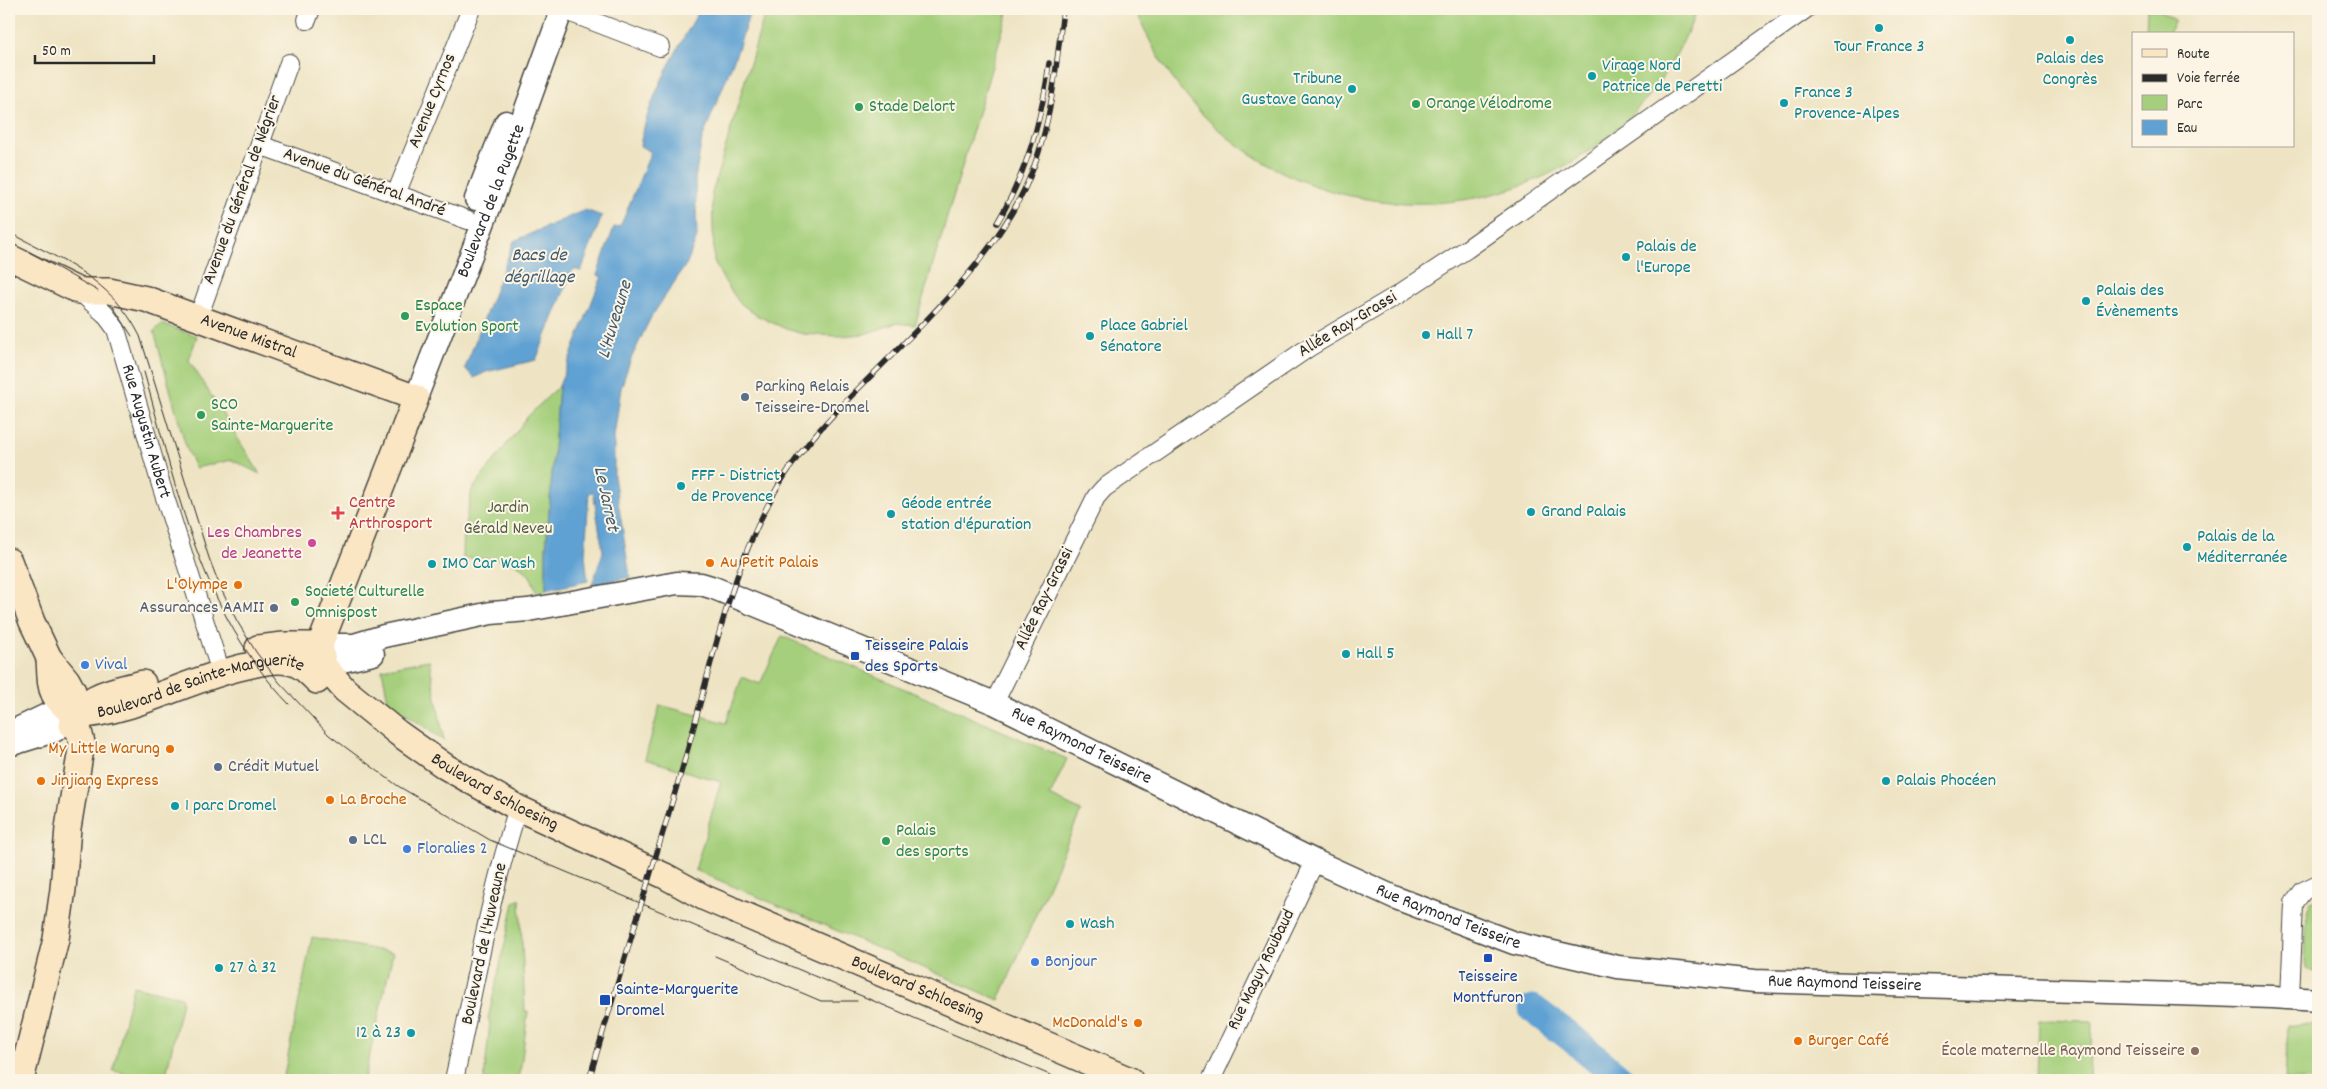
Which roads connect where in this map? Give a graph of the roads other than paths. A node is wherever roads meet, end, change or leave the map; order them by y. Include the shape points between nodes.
1 (471, 9) edge
2 (559, 9) edge
3 (1806, 9) edge
4 (1792, 15) edge
5 (660, 47) dead end
6 (289, 63) dead end
7 (260, 145) junction
8 (396, 194) junction
9 (468, 220) junction
10 (9, 257) edge
11 (79, 291) junction
12 (198, 318) junction
13 (409, 396) junction
14 (9, 561) edge
15 (641, 588) joint
16 (218, 660) junction
17 (316, 660) junction
18 (994, 703) junction
19 (75, 716) junction
20 (9, 732) edge
21 (9, 745) edge
22 (516, 815) junction
23 (1314, 861) junction
24 (2318, 884) edge
25 (2290, 998) junction
26 (2318, 1000) edge
27 (20, 1080) edge
28 (454, 1080) edge
29 (1130, 1080) edge
30 (1211, 1080) edge

1 - 8 street, Avenue Cyrnos
2 - 5 street
2 - 9 street, Boulevard de la Pugette
2 - 13 street, Boulevard de la Pugette via 508,159
3 - 4 street, Allée Ray-Grassi
4 - 18 street, Allée Ray-Grassi via 1467,249 1308,348 1104,488 1096,497
6 - 7 street, Avenue du Général de Négrier
7 - 8 street, Avenue du Général André
7 - 12 street, Avenue du Général de Négrier
8 - 9 street, Avenue du Général André
9 - 13 street, Boulevard de la Pugette
10 - 11 main road, Rue Augustin Aubert
11 - 12 main road, Avenue Mistral via 109,291 136,297
11 - 16 street, Rue Augustin Aubert via 105,314 116,329 161,485
12 - 13 main road, Avenue Mistral
13 - 17 main road, Boulevard de la Pugette
14 - 19 main road via 49,658 73,691
15 - 17 street, Boulevard de Sainte-Marguerite via 528,610 490,613 384,636
15 - 18 street, Rue Raymond Teisseire via 677,583 714,588
16 - 17 main road, Boulevard de Sainte-Marguerite via 284,644
16 - 19 main road, Boulevard de Sainte-Marguerite via 91,698
17 - 19 main road, Boulevard de Sainte-Marguerite via 263,662 205,677 98,715
17 - 22 main road, Boulevard Schloesing via 337,701 386,743 448,786
18 - 23 street, Rue Raymond Teisseire
19 - 20 street, Boulevard de Sainte-Marguerite via 51,713
19 - 21 street, Boulevard de Sainte-Marguerite via 54,731
19 - 27 main road via 82,743 68,828 56,939
22 - 28 street, Boulevard de l'Huveaune via 486,920
22 - 29 main road, Boulevard Schloesing via 566,848 662,888 705,898
23 - 25 street, Rue Raymond Teisseire via 1396,898 1514,943 1618,967 1780,983
23 - 30 street, Rue Maguy Roubaud
24 - 25 street via 2303,891 2294,903
25 - 26 street, Rue Raymond Teisseire

